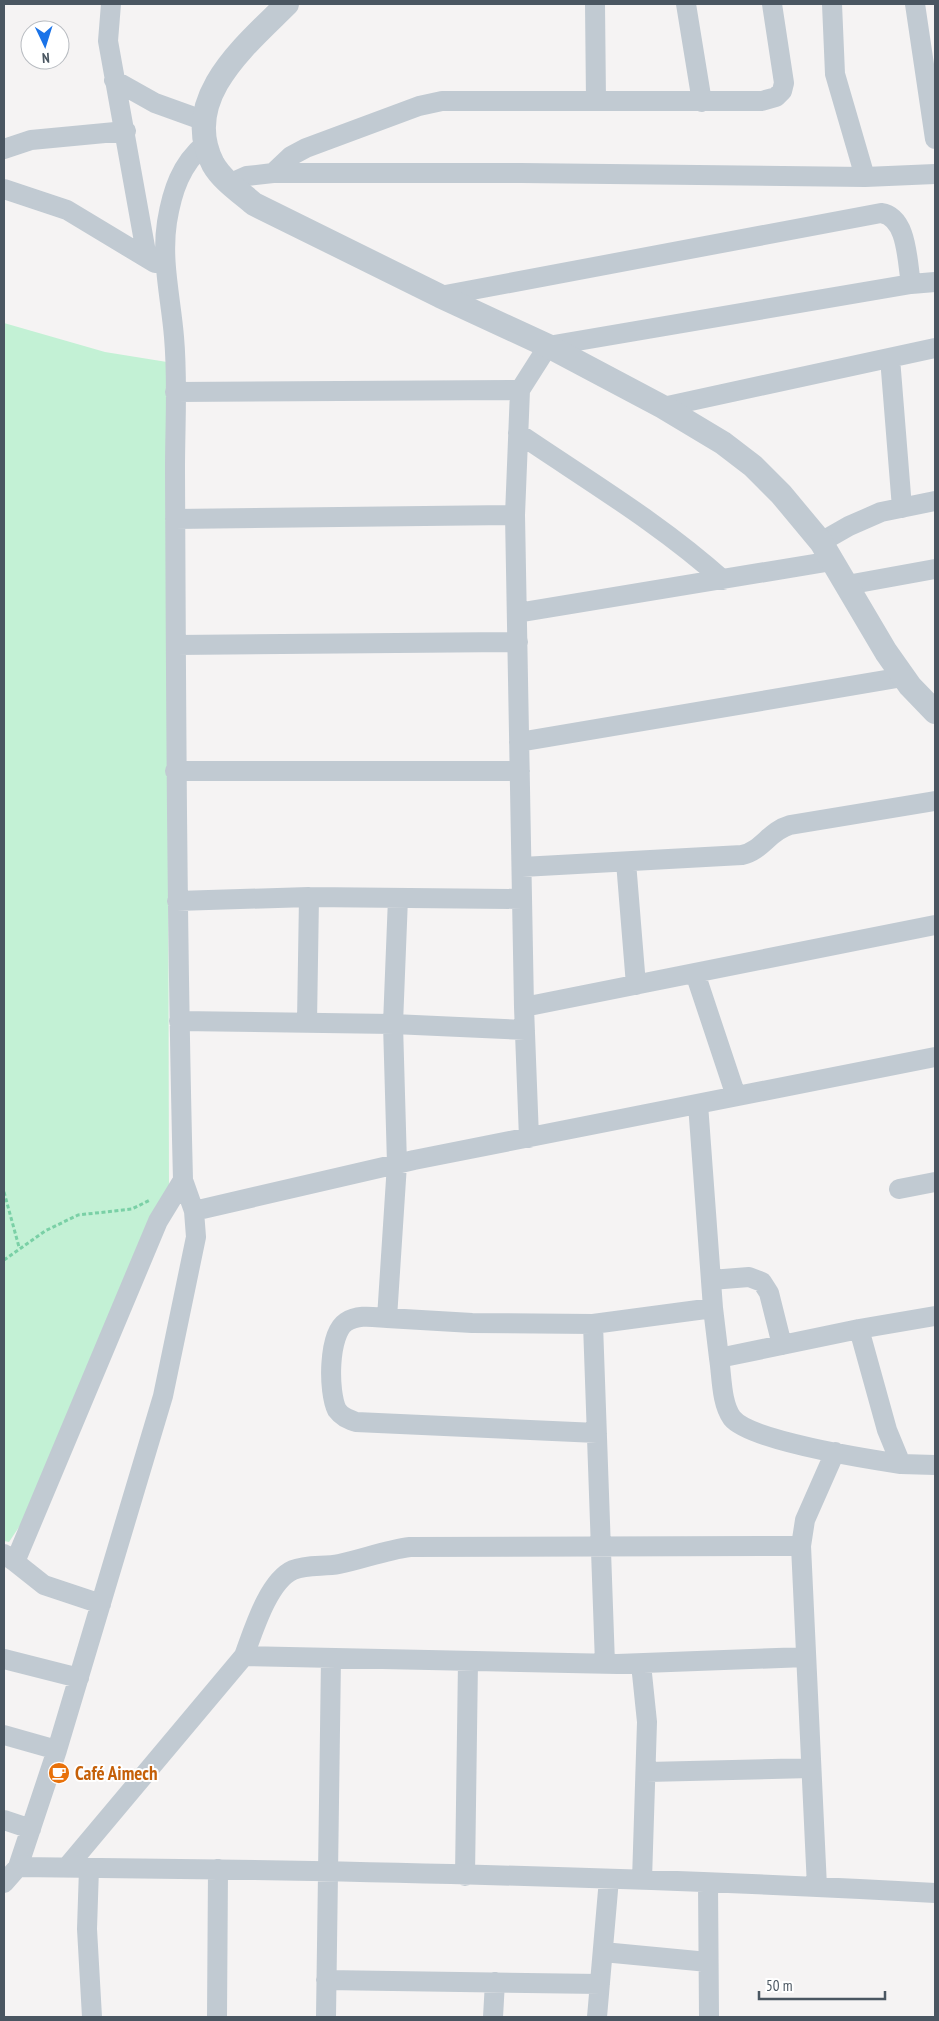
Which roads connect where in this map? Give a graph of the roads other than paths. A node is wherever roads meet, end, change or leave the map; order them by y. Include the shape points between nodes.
1 (111, 4) edge
2 (287, 4) edge
3 (595, 4) edge
4 (686, 4) edge
5 (772, 4) edge
6 (832, 4) edge
7 (915, 4) edge
8 (114, 80) junction
9 (596, 101) junction
10 (702, 102) junction
11 (205, 120) junction
12 (126, 131) junction
13 (935, 139) edge
14 (205, 144) junction
15 (4, 149) edge
16 (272, 173) junction
17 (935, 174) edge
18 (865, 177) junction
19 (230, 184) junction
20 (4, 190) edge
21 (147, 258) junction
22 (167, 271) junction
23 (935, 282) edge
24 (911, 284) junction
25 (440, 296) junction
26 (548, 346) junction
27 (935, 348) edge
28 (890, 358) junction
29 (520, 390) junction
30 (175, 392) junction
31 (664, 407) junction
32 (518, 433) junction
33 (935, 501) edge
34 (902, 508) junction
35 (515, 514) junction
36 (175, 519) junction
37 (827, 552) junction
38 (935, 568) edge
39 (723, 580) junction
40 (847, 585) junction
41 (517, 613) junction
42 (518, 642) junction
43 (176, 645) junction
44 (903, 677) junction
45 (933, 706) edge
46 (519, 742) junction
47 (520, 770) junction
48 (175, 771) junction
49 (935, 800) edge
50 (626, 862) junction
51 (522, 867) junction
52 (309, 898) junction
53 (398, 898) junction
54 (522, 899) junction
55 (177, 900) junction
56 (935, 925) edge
57 (695, 973) junction
58 (636, 986) junction
59 (524, 1007) junction
60 (179, 1021) junction
61 (307, 1023) junction
62 (394, 1024) junction
63 (525, 1030) junction
64 (935, 1057) edge
65 (736, 1096) junction
66 (698, 1104) junction
67 (529, 1138) junction
68 (397, 1164) junction
69 (183, 1180) junction
70 (935, 1182) edge
71 (899, 1189) dead end
72 (194, 1211) junction
73 (711, 1280) junction
74 (713, 1308) junction
75 (935, 1316) edge
76 (387, 1318) junction
77 (592, 1324) junction
78 (859, 1329) junction
79 (782, 1345) junction
80 (719, 1358) junction
81 (597, 1433) junction
82 (835, 1452) junction
83 (900, 1464) junction
84 (935, 1465) edge
85 (801, 1546) junction
86 (601, 1547) junction
87 (10, 1558) edge
88 (101, 1604) junction
89 (244, 1656) junction
90 (806, 1657) junction
91 (331, 1658) junction
92 (4, 1659) edge
93 (468, 1661) junction
94 (605, 1664) junction
95 (641, 1664) junction
96 (78, 1678) junction
97 (4, 1735) edge
98 (57, 1750) junction
99 (811, 1768) junction
100 (646, 1772) junction
101 (4, 1820) edge
102 (31, 1829) junction
103 (18, 1867) junction
104 (67, 1867) junction
105 (89, 1868) junction
106 (218, 1870) junction
107 (326, 1871) junction
108 (465, 1876) junction
109 (609, 1879) junction
110 (642, 1880) junction
111 (4, 1883) edge
112 (708, 1883) junction
113 (817, 1887) junction
114 (935, 1893) edge
115 (603, 1952) junction
116 (708, 1962) junction
117 (326, 1980) junction
118 (495, 1982) junction
119 (600, 1984) junction
120 (92, 2017) edge
121 (218, 2017) edge
122 (326, 2017) edge
123 (493, 2017) edge
124 (597, 2017) edge
125 (709, 2017) edge

1 - 8 street via 108,41
2 - 11 street via 219,76
3 - 9 street
4 - 10 street
5 - 10 street via 784,83 782,92 768,100
6 - 18 street via 835,74
7 - 13 street
8 - 11 street via 156,103
8 - 12 street
9 - 10 street
9 - 16 street via 442,101 419,106 306,148
11 - 14 street
12 - 15 street via 31,140
12 - 21 street
14 - 19 street via 214,165
14 - 22 street via 190,156 171,201 165,240
16 - 18 street
16 - 19 street via 247,176
17 - 18 street
19 - 25 street via 254,204
20 - 21 street via 67,210
21 - 22 street
22 - 30 street
23 - 24 street
24 - 25 street via 899,224 889,214 881,213
24 - 26 street
25 - 26 street
26 - 29 street
26 - 31 street
27 - 28 street
28 - 31 street
28 - 34 street
29 - 30 street
29 - 32 street
30 - 36 street
31 - 37 street via 723,443 753,466
32 - 35 street
32 - 39 street via 609,494
33 - 34 street
34 - 37 street via 873,516
35 - 36 street
35 - 41 street
36 - 43 street
37 - 39 street
37 - 40 street
38 - 40 street
39 - 41 street
40 - 44 street
41 - 42 street
42 - 43 street
42 - 46 street
43 - 48 street
44 - 45 street
44 - 46 street
46 - 47 street
47 - 48 street
47 - 51 street
48 - 55 street
49 - 50 street via 778,828 761,848 742,855
50 - 51 street
50 - 58 street
51 - 54 street
52 - 53 street
52 - 55 street
52 - 61 street
53 - 54 street
53 - 62 street
54 - 59 street
55 - 60 street
56 - 57 street
57 - 58 street
57 - 65 street
58 - 59 street
59 - 63 street
60 - 61 street
60 - 69 street
61 - 62 street
62 - 63 street
62 - 68 street
63 - 67 street
64 - 65 street
65 - 66 street
66 - 67 street
66 - 73 street
67 - 68 street
68 - 72 street
68 - 76 street
69 - 72 street
69 - 87 street via 158,1221 65,1448
70 - 71 street
72 - 88 street via 196,1237 164,1396
73 - 74 street
73 - 79 street via 750,1277 762,1282 769,1293
74 - 77 street
74 - 80 street
75 - 78 street
76 - 77 street via 472,1323
76 - 81 street via 358,1316 345,1322 337,1331 332,1356 332,1390 337,1409 344,1418 356,1422
77 - 81 street
78 - 79 street
78 - 83 street
79 - 80 street
80 - 82 street via 726,1407 741,1426 759,1434
81 - 86 street
82 - 83 street
82 - 85 street via 805,1520
83 - 84 street
85 - 86 street
85 - 90 street
86 - 89 street via 410,1547 337,1564 302,1568 282,1577 276,1584
86 - 94 street
87 - 88 street via 44,1585
88 - 96 street
89 - 91 street
89 - 104 street
90 - 95 street
90 - 99 street
91 - 93 street
91 - 107 street
92 - 96 street
93 - 94 street
93 - 108 street
94 - 95 street
95 - 100 street via 647,1722
96 - 98 street
97 - 98 street
98 - 102 street
99 - 100 street
99 - 113 street
100 - 110 street
101 - 102 street
102 - 103 street
103 - 104 street
103 - 111 street
104 - 105 street
105 - 106 street
105 - 120 street via 87,1928
106 - 107 street
106 - 121 street
107 - 108 street
107 - 117 street
108 - 109 street
109 - 110 street
109 - 115 street
110 - 112 street
112 - 113 street
112 - 116 street
113 - 114 street
115 - 116 street
115 - 119 street
116 - 125 street
117 - 118 street
117 - 122 street
118 - 119 street
118 - 123 street
119 - 124 street

